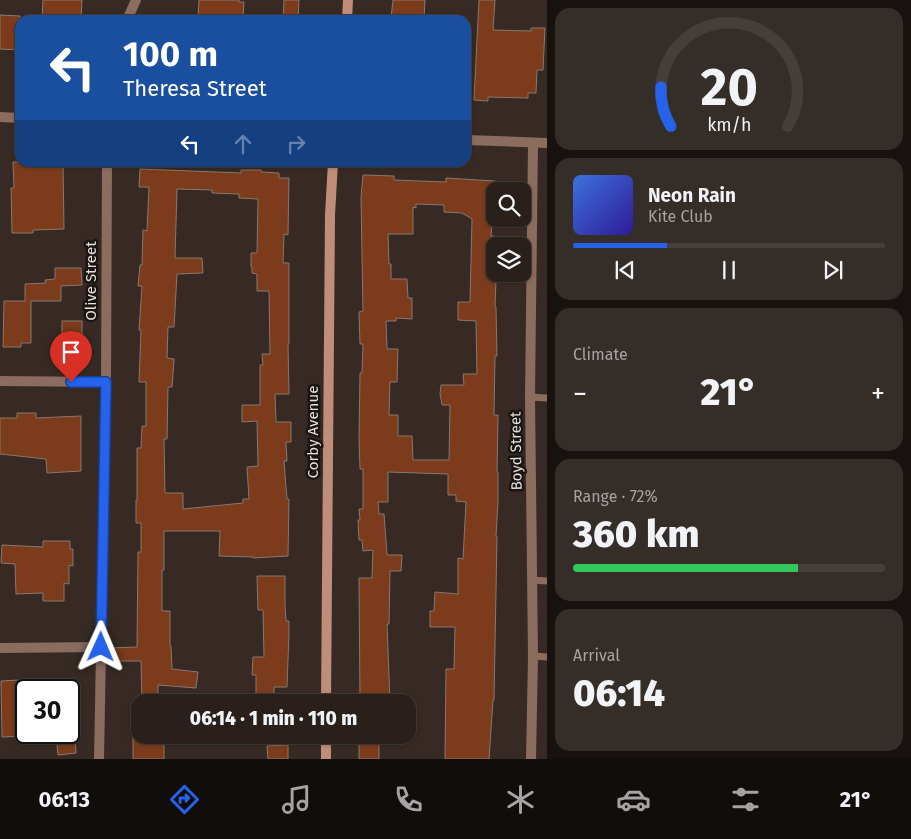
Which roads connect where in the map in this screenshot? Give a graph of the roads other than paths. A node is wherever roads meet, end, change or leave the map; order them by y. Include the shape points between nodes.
1 (136, 0) edge
2 (348, 0) edge
3 (129, 15) edge
4 (347, 15) edge
5 (0, 117) edge
6 (15, 118) edge
7 (471, 140) edge
8 (533, 143) junction
9 (547, 143) edge
10 (107, 167) edge
11 (333, 167) edge
12 (0, 381) edge
13 (106, 382) junction
14 (530, 397) junction
15 (547, 398) edge
16 (532, 580) junction
17 (547, 581) edge
18 (101, 647) junction
19 (0, 648) edge
20 (533, 656) junction
21 (547, 656) edge
22 (326, 694) edge
23 (326, 744) edge
24 (98, 759) edge
25 (326, 759) edge
26 (531, 759) edge

1 - 3 street
2 - 4 street
5 - 6 street
7 - 8 street
8 - 9 street
8 - 14 street, Boyd Street
10 - 13 street, Olive Street
11 - 22 street, Corby Avenue
12 - 13 street
13 - 18 street, Olive Street
14 - 15 lane
14 - 16 street, Boyd Street
16 - 17 lane
16 - 20 street, Boyd Street
18 - 19 street
18 - 24 street, Olive Street
20 - 21 lane
20 - 26 street, Boyd Street
23 - 25 street

